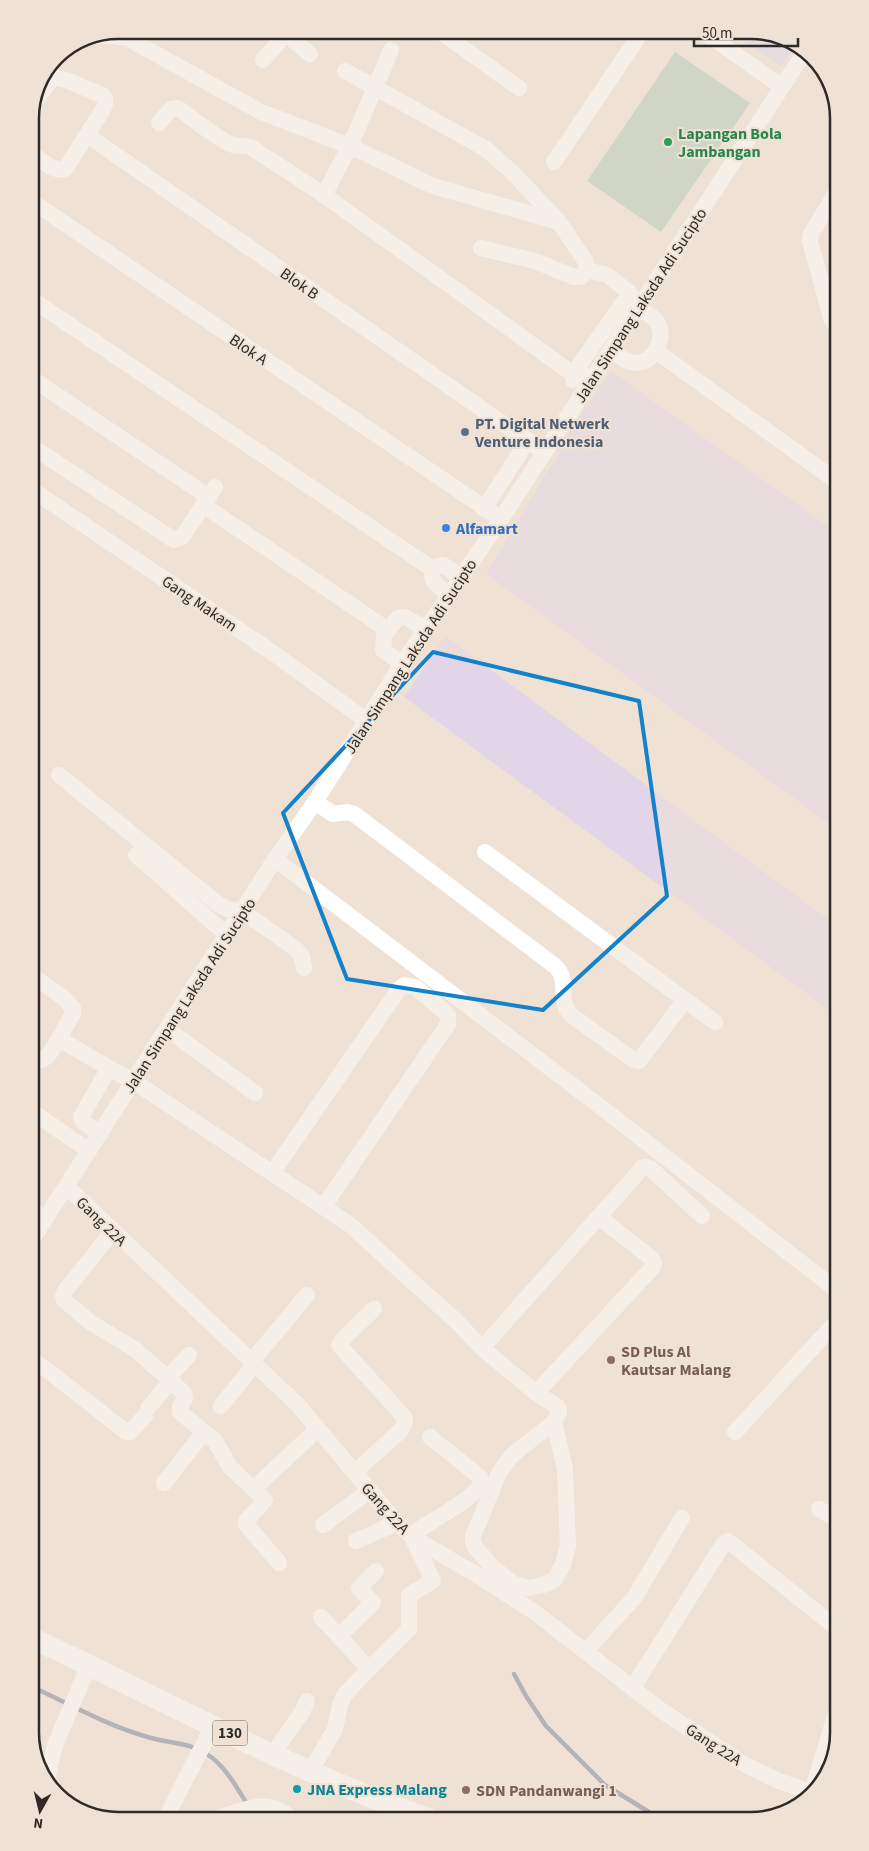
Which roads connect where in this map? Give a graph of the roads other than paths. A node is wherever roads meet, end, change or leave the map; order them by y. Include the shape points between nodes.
1 (129, 39) edge
2 (278, 39) edge
3 (292, 39) edge
4 (455, 39) edge
5 (637, 39) edge
6 (715, 39) edge
7 (390, 50) dead end
8 (310, 54) dead end
9 (801, 57) edge
10 (263, 60) dead end
11 (345, 71) dead end
12 (50, 76) edge
13 (782, 87) junction
14 (519, 88) dead end
15 (375, 89) junction
16 (160, 123) dead end
17 (87, 135) junction
18 (350, 146) junction
19 (39, 158) edge
20 (554, 162) dead end
21 (324, 195) junction
22 (830, 201) edge
23 (39, 206) edge
24 (559, 222) junction
25 (481, 248) dead end
26 (587, 270) junction
27 (637, 301) junction
28 (39, 304) edge
29 (830, 310) edge
30 (610, 350) junction
31 (656, 351) junction
32 (573, 374) junction
33 (39, 383) edge
34 (588, 386) junction
35 (528, 440) junction
36 (39, 451) edge
37 (544, 452) junction
38 (830, 476) edge
39 (39, 494) edge
40 (209, 496) junction
41 (484, 509) junction
42 (501, 519) junction
43 (431, 568) junction
44 (461, 577) junction
45 (448, 595) junction
46 (426, 629) junction
47 (388, 630) junction
48 (402, 664) junction
49 (366, 720) junction
50 (59, 775) dead end
51 (315, 802) junction
52 (485, 852) dead end
53 (136, 855) dead end
54 (276, 859) junction
55 (242, 911) junction
56 (227, 935) junction
57 (304, 968) dead end
58 (39, 980) edge
59 (685, 1000) junction
60 (714, 1022) dead end
61 (167, 1029) junction
62 (59, 1039) junction
63 (39, 1062) edge
64 (109, 1068) junction
65 (134, 1081) junction
66 (254, 1093) dead end
67 (39, 1116) edge
68 (101, 1133) junction
69 (89, 1151) junction
70 (272, 1173) junction
71 (67, 1187) junction
72 (324, 1206) junction
73 (40, 1214) edge
74 (599, 1216) junction
75 (702, 1216) dead end
76 (113, 1231) junction
77 (830, 1285) edge
78 (307, 1296) dead end
79 (374, 1309) dead end
80 (830, 1329) edge
81 (482, 1348) junction
82 (189, 1355) dead end
83 (252, 1364) junction
84 (39, 1369) edge
85 (169, 1380) junction
86 (536, 1393) junction
87 (220, 1406) dead end
88 (554, 1422) junction
89 (318, 1429) junction
90 (204, 1432) junction
91 (735, 1432) dead end
92 (430, 1437) dead end
93 (355, 1472) junction
94 (164, 1483) dead end
95 (253, 1489) junction
96 (369, 1491) junction
97 (819, 1509) dead end
98 (830, 1515) edge
99 (682, 1518) dead end
100 (397, 1524) junction
101 (323, 1525) dead end
102 (412, 1536) junction
103 (356, 1541) dead end
104 (279, 1563) dead end
105 (376, 1571) dead end
106 (321, 1616) dead end
107 (830, 1623) edge
108 (339, 1636) junction
109 (39, 1641) edge
110 (586, 1651) junction
111 (89, 1665) junction
112 (369, 1669) junction
113 (633, 1688) junction
114 (307, 1701) dead end
115 (830, 1732) edge
116 (209, 1734) junction
117 (273, 1754) junction
118 (308, 1770) junction
119 (49, 1772) edge
120 (816, 1778) edge
121 (807, 1789) edge
122 (169, 1812) edge
123 (245, 1812) edge
124 (283, 1812) edge
125 (410, 1812) edge

1 - 18 street via 261,112
2 - 10 street
3 - 8 street
4 - 14 street
5 - 20 street
6 - 13 street
7 - 15 street
9 - 13 street, Jalan Simpang Laksda Adi Sucipto
11 - 15 street
12 - 17 street via 104,97 104,108
13 - 27 street, Jalan Simpang Laksda Adi Sucipto
15 - 18 street
15 - 24 street via 486,149
16 - 21 street via 171,109 178,108 223,139 252,148
17 - 19 street via 63,170 53,168
17 - 35 street, Blok B
18 - 21 street
18 - 24 street via 433,186
21 - 32 street
22 - 29 street via 810,241
23 - 41 street, Blok A
24 - 26 street via 586,262
25 - 26 street via 535,261 574,277 581,277
26 - 27 street via 606,275
27 - 30 street, Jalan Simpang Laksda Adi Sucipto
27 - 31 street via 659,324 661,337
27 - 32 street
28 - 43 street
30 - 31 street via 626,361 637,363
30 - 34 street, Jalan Simpang Laksda Adi Sucipto
31 - 38 street
32 - 34 street via 573,384
33 - 40 street
34 - 37 street, Jalan Simpang Laksda Adi Sucipto
35 - 37 street, Blok B
35 - 41 street
36 - 40 street via 174,540 183,536
37 - 42 street, Jalan Simpang Laksda Adi Sucipto
39 - 49 street, Gang Makam
40 - 47 street
41 - 42 street, Blok A
42 - 44 street, Jalan Simpang Laksda Adi Sucipto
43 - 44 street via 443,565
43 - 45 street via 432,581
44 - 45 street, Jalan Simpang Laksda Adi Sucipto
45 - 46 street, Jalan Simpang Laksda Adi Sucipto
46 - 47 street via 405,617 398,618
46 - 48 street, Jalan Simpang Laksda Adi Sucipto
47 - 48 street via 383,650
48 - 49 street, Jalan Simpang Laksda Adi Sucipto
49 - 51 street, Jalan Simpang Laksda Adi Sucipto
50 - 55 street via 218,904
51 - 54 street, Jalan Simpang Laksda Adi Sucipto
51 - 59 street via 334,814 354,814 555,966 561,972 565,1010 632,1059 639,1061
52 - 59 street
53 - 56 street
54 - 55 street, Jalan Simpang Laksda Adi Sucipto
54 - 77 street
55 - 56 street, Jalan Simpang Laksda Adi Sucipto
55 - 57 street via 296,949
56 - 61 street, Jalan Simpang Laksda Adi Sucipto
58 - 62 street via 73,1008
59 - 60 street
61 - 65 street, Jalan Simpang Laksda Adi Sucipto
61 - 66 street
62 - 63 street via 46,1058
62 - 64 street
64 - 65 street
64 - 68 street via 81,1117 84,1123
65 - 68 street, Jalan Simpang Laksda Adi Sucipto
65 - 70 street
67 - 69 street
68 - 69 street, Jalan Simpang Laksda Adi Sucipto
69 - 71 street, Jalan Simpang Laksda Adi Sucipto
70 - 72 street
70 - 72 street via 399,989 405,985 415,987 445,1012 448,1024
71 - 73 street, Jalan Simpang Laksda Adi Sucipto
71 - 76 street, Gang 22A
72 - 81 street via 363,1235
74 - 75 street via 646,1167
74 - 81 street
74 - 86 street via 654,1263
76 - 83 street, Gang 22A
76 - 85 street via 65,1291 63,1298 90,1322 136,1350
78 - 83 street
79 - 93 street via 339,1345 405,1421 400,1431
80 - 91 street
81 - 86 street
82 - 85 street
83 - 87 street
83 - 89 street, Gang 22A via 297,1404
84 - 85 street via 126,1432 130,1432
85 - 90 street via 186,1396 180,1412
86 - 88 street via 558,1407
88 - 88 street via 511,1456 498,1473 473,1536 475,1547 492,1567 514,1584 528,1588 556,1580 568,1546 566,1469
89 - 93 street, Gang 22A
89 - 95 street
90 - 94 street
90 - 95 street via 215,1440 230,1467
92 - 102 street via 480,1477 480,1484
93 - 96 street, Gang 22A
95 - 104 street via 265,1500 246,1524
96 - 100 street, Gang 22A
96 - 101 street
97 - 98 street
99 - 110 street via 634,1598
100 - 102 street, Gang 22A
100 - 103 street
102 - 110 street, Gang 22A via 525,1606
102 - 112 street via 433,1580 410,1595 409,1629
105 - 108 street via 359,1588 373,1603
106 - 108 street
107 - 113 street via 728,1540
108 - 112 street
109 - 111 main road, 130
110 - 113 street, Gang 22A
111 - 116 main road, 130
111 - 119 street via 55,1745
112 - 118 street via 345,1694 335,1729
113 - 121 street, Gang 22A via 662,1711 744,1764 779,1781
114 - 117 street
115 - 120 street
116 - 117 main road, 130
116 - 122 street
117 - 118 main road, 130
118 - 125 main road, 130
123 - 124 street via 258,1806 278,1808

